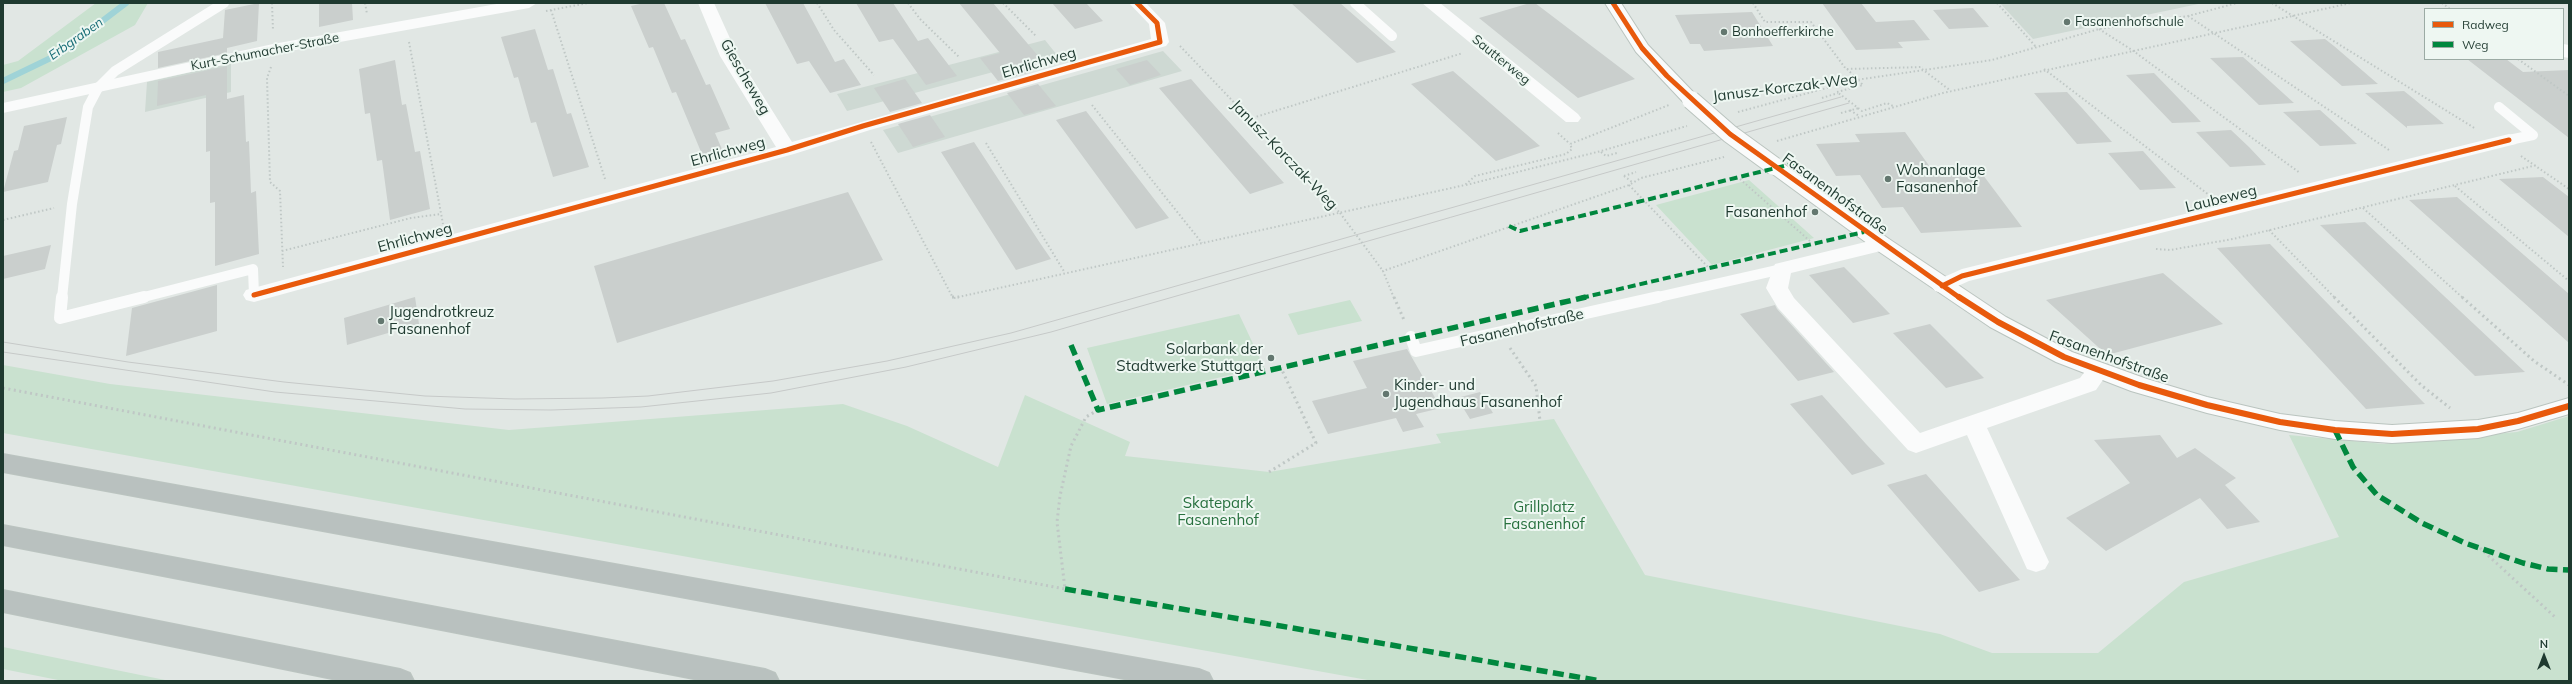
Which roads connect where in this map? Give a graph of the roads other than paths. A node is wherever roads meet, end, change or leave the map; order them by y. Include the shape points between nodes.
1 (224, 3) edge
2 (528, 3) edge
3 (706, 3) edge
4 (1137, 3) edge
5 (1355, 3) edge
6 (1430, 3) edge
7 (1613, 3) edge
8 (1392, 36) dead end
9 (98, 88) junction
10 (2498, 107) dead end
11 (3, 108) edge
12 (1572, 118) dead end
13 (2503, 142) joint
14 (787, 150) junction
15 (1882, 244) junction
16 (1782, 269) junction
17 (1942, 286) junction
18 (254, 295) joint
19 (1411, 337) road end
20 (2098, 371) junction
21 (2569, 406) edge
22 (1974, 424) junction
23 (3, 463) edge
24 (3, 535) edge
25 (2036, 562) dead end
26 (3, 601) edge
27 (400, 681) edge
28 (765, 681) edge
29 (1198, 681) edge

1 - 9 lane via 115,71
2 - 9 street, Kurt-Schumacher-Straße via 273,49
3 - 14 street, Giescheweg via 729,56
4 - 14 street, Ehrlichweg via 1157,23 1160,42
5 - 8 lane
6 - 12 street, Sautterweg
7 - 15 street, Fasanenhofstraße, bridge via 1642,48 1691,100 1730,134
9 - 11 street, Kurt-Schumacher-Straße
9 - 18 lane via 88,107 72,204 60,318 252,268
10 - 13 lane via 2533,134
13 - 17 street, Laubeweg via 1962,276
14 - 18 street, Ehrlichweg
15 - 16 street, Fasanenhofstraße
15 - 17 street, Fasanenhofstraße
16 - 19 lane, Fasanenhofstraße via 1416,351
16 - 22 street, Fasanenhofstraße via 1776,288 1786,303 1916,444
17 - 20 street, Fasanenhofstraße via 2034,343
20 - 21 street, Fasanenhofstraße via 2207,405 2280,422 2335,430 2392,434 2478,429 2518,421
20 - 22 street, Fasanenhofstraße via 2088,384
22 - 25 street
23 - 29 highway
24 - 28 highway
26 - 27 highway

